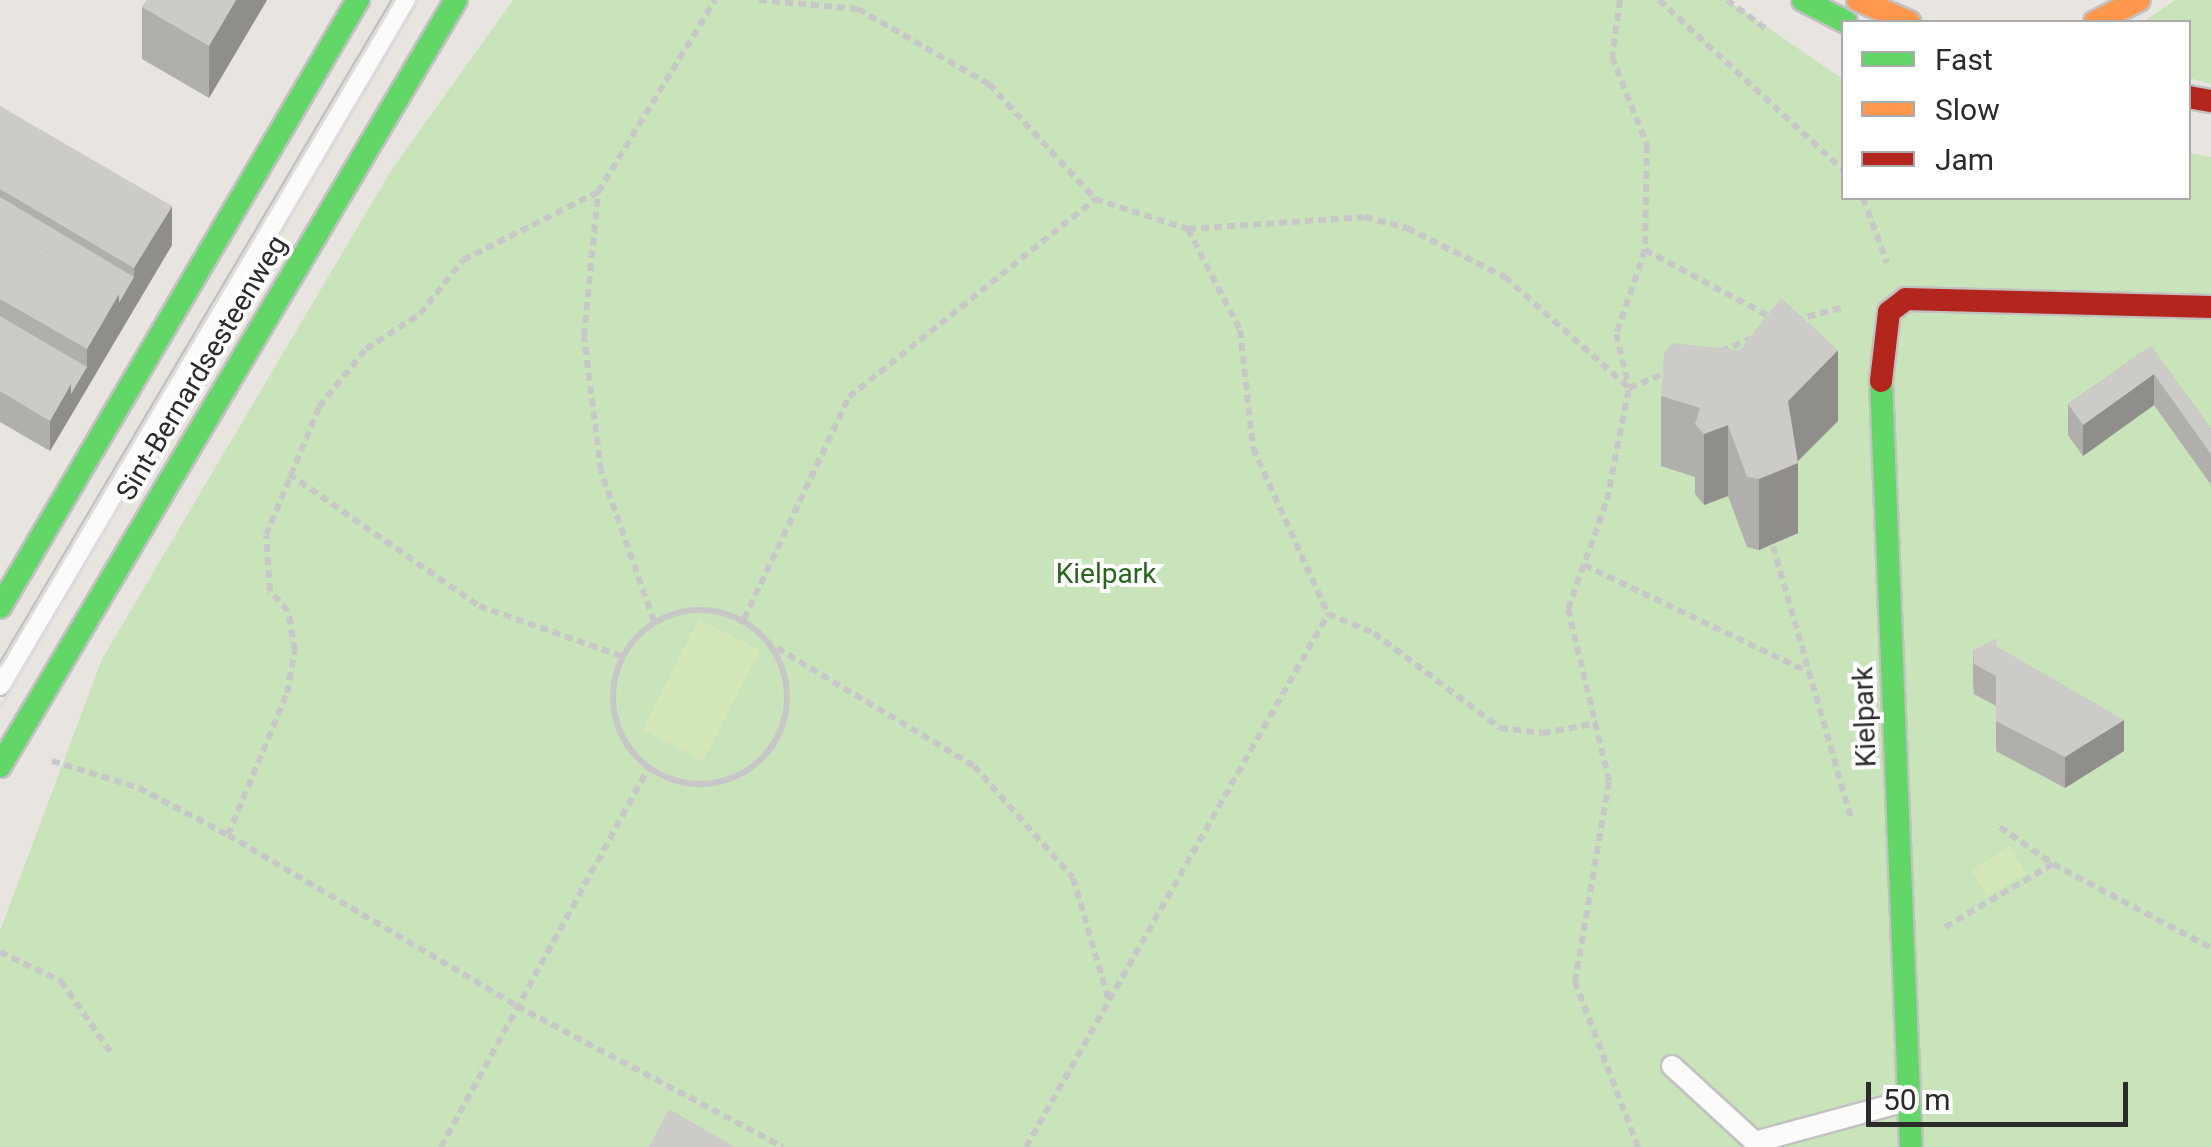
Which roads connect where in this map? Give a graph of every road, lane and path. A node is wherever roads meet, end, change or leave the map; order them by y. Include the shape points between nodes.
1 (358, 0) edge
2 (405, 0) edge
3 (456, 0) edge
4 (715, 0) edge
5 (759, 0) edge
6 (1620, 0) edge
7 (1658, 0) edge
8 (1803, 0) edge
9 (1858, 0) edge
10 (2139, 0) edge
11 (1842, 20) edge
12 (1904, 20) edge
13 (2099, 20) edge
14 (1841, 168) edge
15 (598, 192) junction
16 (1095, 199) junction
17 (1864, 200) edge
18 (1188, 229) junction
19 (1645, 250) junction
20 (1898, 306) junction
21 (2211, 307) edge
22 (1783, 325) junction
23 (1714, 353) edge
24 (1680, 367) edge
25 (1629, 388) junction
26 (290, 474) junction
27 (1773, 546) dead end
28 (1584, 566) junction
29 (0, 607) edge
30 (1328, 614) junction
31 (744, 620) junction
32 (654, 621) junction
33 (777, 648) junction
34 (621, 656) junction
35 (1810, 673) junction
36 (0, 685) edge
37 (1597, 723) junction
38 (16, 741) junction
39 (0, 766) edge
40 (648, 770) junction
41 (2000, 827) dead end
42 (1855, 832) dead end
43 (228, 834) junction
44 (2052, 864) junction
45 (2211, 948) edge
46 (1905, 950) junction
47 (0, 952) edge
48 (1108, 999) junction
49 (517, 1006) junction
50 (112, 1054) dead end
51 (1672, 1066) dead end
52 (1910, 1100) junction
53 (1753, 1144) edge
54 (441, 1147) edge
55 (783, 1147) edge
56 (1026, 1147) edge
57 (1638, 1147) edge
58 (1911, 1147) edge

1 - 29 main road, Sint-Bernardsesteenweg
2 - 36 lane
3 - 38 main road, Sint-Bernardsesteenweg
4 - 15 path
5 - 16 path via 858,9 989,84
6 - 19 path via 1612,57 1647,144
7 - 14 path
8 - 11 main road
9 - 12 main road
10 - 13 main road
15 - 26 path via 463,260 420,314 366,349 331,392
15 - 32 path via 584,336 601,470
16 - 18 path
16 - 31 path via 849,397
17 - 20 path
18 - 25 path via 1364,217 1407,228 1504,277
18 - 30 path via 1240,330 1253,448
19 - 22 path
19 - 25 path via 1616,334
20 - 21 main road
20 - 22 path via 1847,306
20 - 46 main road, Kielpark via 1880,353
22 - 23 path
24 - 25 path
25 - 28 path via 1607,500
26 - 34 path via 479,606
26 - 43 path via 266,535 270,591 288,611 294,650 287,693
27 - 35 path
28 - 35 path
28 - 37 path via 1568,610
30 - 37 path via 1374,634 1500,728 1543,732
30 - 48 path
31 - 32 path via 699,608
31 - 33 path
32 - 34 path
33 - 40 path via 789,698 776,744 741,776 694,786
33 - 48 path via 974,766 1072,878
34 - 40 path via 611,697 621,738
35 - 42 path
37 - 57 path via 1609,781 1575,982
38 - 39 main road, Sint-Bernardsesteenweg
38 - 43 path via 48,760 139,788
40 - 49 path
41 - 44 path
43 - 49 path
44 - 45 path
44 - 46 path
46 - 52 main road, Kielpark
47 - 50 path via 61,981
48 - 56 path
49 - 54 path
49 - 55 path
51 - 53 lane
52 - 53 lane
52 - 58 main road, Kielpark

